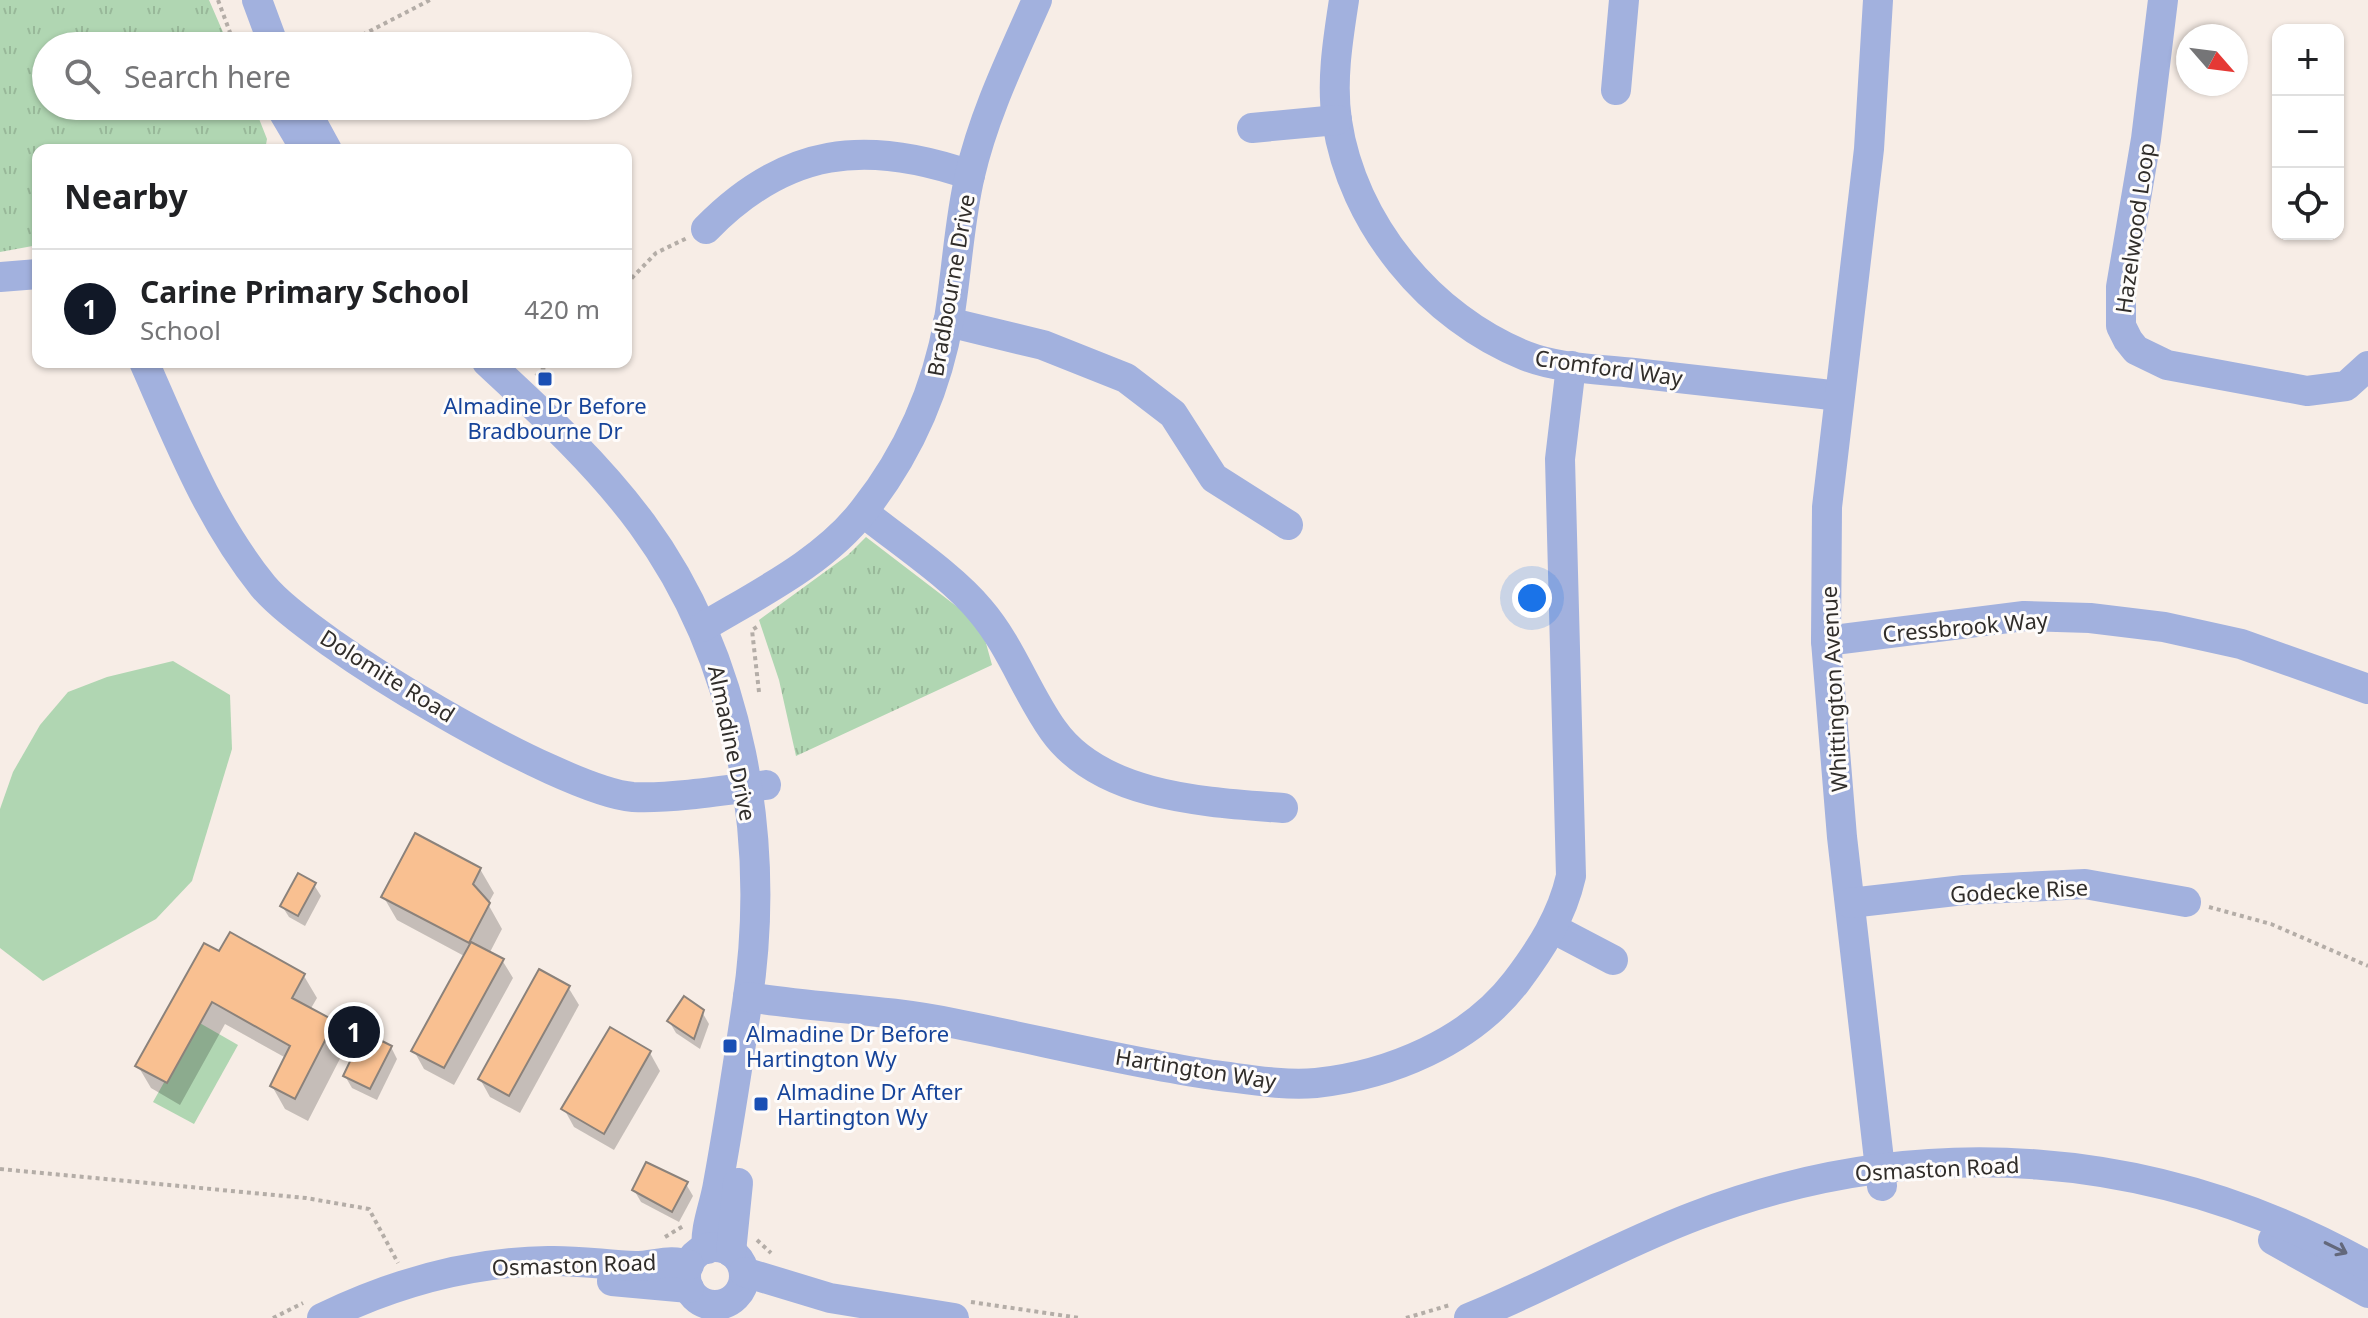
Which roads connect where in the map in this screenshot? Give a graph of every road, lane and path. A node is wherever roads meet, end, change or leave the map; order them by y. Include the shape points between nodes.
1 (218, 0) edge
2 (238, 0) edge
3 (257, 0) edge
4 (430, 0) edge
5 (1037, 0) edge
6 (1344, 0) edge
7 (1624, 0) edge
8 (1878, 0) edge
9 (2163, 0) edge
10 (230, 32) edge
11 (249, 32) edge
12 (269, 32) edge
13 (368, 32) edge
14 (1616, 90) dead end
15 (288, 120) edge
16 (311, 120) edge
17 (1337, 120) junction
18 (1252, 128) dead end
19 (302, 144) edge
20 (324, 144) edge
21 (970, 175) junction
22 (706, 229) joint
23 (32, 274) edge
24 (0, 277) edge
25 (632, 278) edge
26 (948, 322) junction
27 (1571, 366) junction
28 (2368, 366) edge
29 (147, 368) edge
30 (493, 368) edge
31 (531, 368) edge
32 (1839, 396) junction
33 (863, 512) junction
34 (1288, 525) dead end
35 (710, 623) junction
36 (1826, 641) junction
37 (2336, 676) junction
38 (2368, 680) edge
39 (2368, 689) edge
40 (756, 786) junction
41 (1283, 808) dead end
42 (2186, 902) joint
43 (1850, 903) junction
44 (1552, 928) junction
45 (1613, 960) dead end
46 (2368, 966) edge
47 (756, 999) junction
48 (0, 1169) edge
49 (1881, 1176) junction
50 (398, 1263) dead end
51 (2368, 1266) edge
52 (716, 1270) junction
53 (2368, 1293) edge
54 (322, 1318) edge
55 (367, 1318) edge
56 (845, 1318) edge
57 (954, 1318) edge
58 (1469, 1318) edge
59 (1517, 1318) edge

1 - 10 path
2 - 11 street
3 - 12 street
4 - 13 path
5 - 21 street, Bradbourne Drive via 999,84
6 - 17 street, Cromford Way via 1335,56
7 - 14 street
8 - 32 street, Whittington Avenue via 1869,149
9 - 28 street, Hazelwood Loop via 2120,299 2121,326 2128,340 2136,350 2167,365 2307,391 2346,386
15 - 19 street
16 - 20 street
17 - 18 street
17 - 27 street, Cromford Way via 1356,192 1398,263 1459,318 1527,356
21 - 22 street via 891,153 824,158 758,185
21 - 26 street, Bradbourne Drive
22 - 25 path via 656,253
23 - 24 street
26 - 33 street, Bradbourne Drive via 938,371 921,414
26 - 34 street via 1043,345 1126,378 1173,414 1214,478
27 - 32 street, Cromford Way
27 - 44 street, Hartington Way via 1560,459 1573,847 1565,902
29 - 40 street, Dolomite Road via 199,487 264,587 335,648 553,773 632,797
30 - 35 street, Almadine Drive via 564,435 631,511
31 - 35 street, Almadine Drive via 659,519 694,575
32 - 36 street, Whittington Avenue via 1827,507
33 - 35 street, Bradbourne Drive via 805,564
33 - 41 street via 964,591 995,628 1055,733 1083,761 1175,795
35 - 40 street, Almadine Drive
36 - 37 street, Cressbrook Way via 2024,616 2090,618 2241,644
36 - 43 street, Whittington Avenue
37 - 38 street, Cressbrook Way
37 - 39 street, Cressbrook Way
40 - 47 street, Almadine Drive
42 - 43 street, Godecke Rise via 2085,884
42 - 46 path via 2271,924
43 - 49 street, Whittington Avenue
44 - 45 street
44 - 47 street, Hartington Way via 1516,982 1482,1019 1407,1060 1315,1083 1172,1069 907,1014
47 - 52 street, Almadine Drive via 735,1241
48 - 50 path via 306,1198 369,1209
49 -> 51 street, Osmaston Road via 2025,1163 2147,1180 2239,1206
49 - 53 street, Osmaston Road via 2018,1181 2153,1200 2270,1238
49 - 58 street, Osmaston Road via 1829,1175 1695,1216
49 - 59 street, Osmaston Road via 1726,1224
52 - 54 street, Osmaston Road via 674,1260 639,1266 545,1261 483,1267 418,1281
52 - 55 street, Osmaston Road via 474,1287
52 - 56 street, Osmaston Road
52 - 57 street, Osmaston Road via 830,1298

